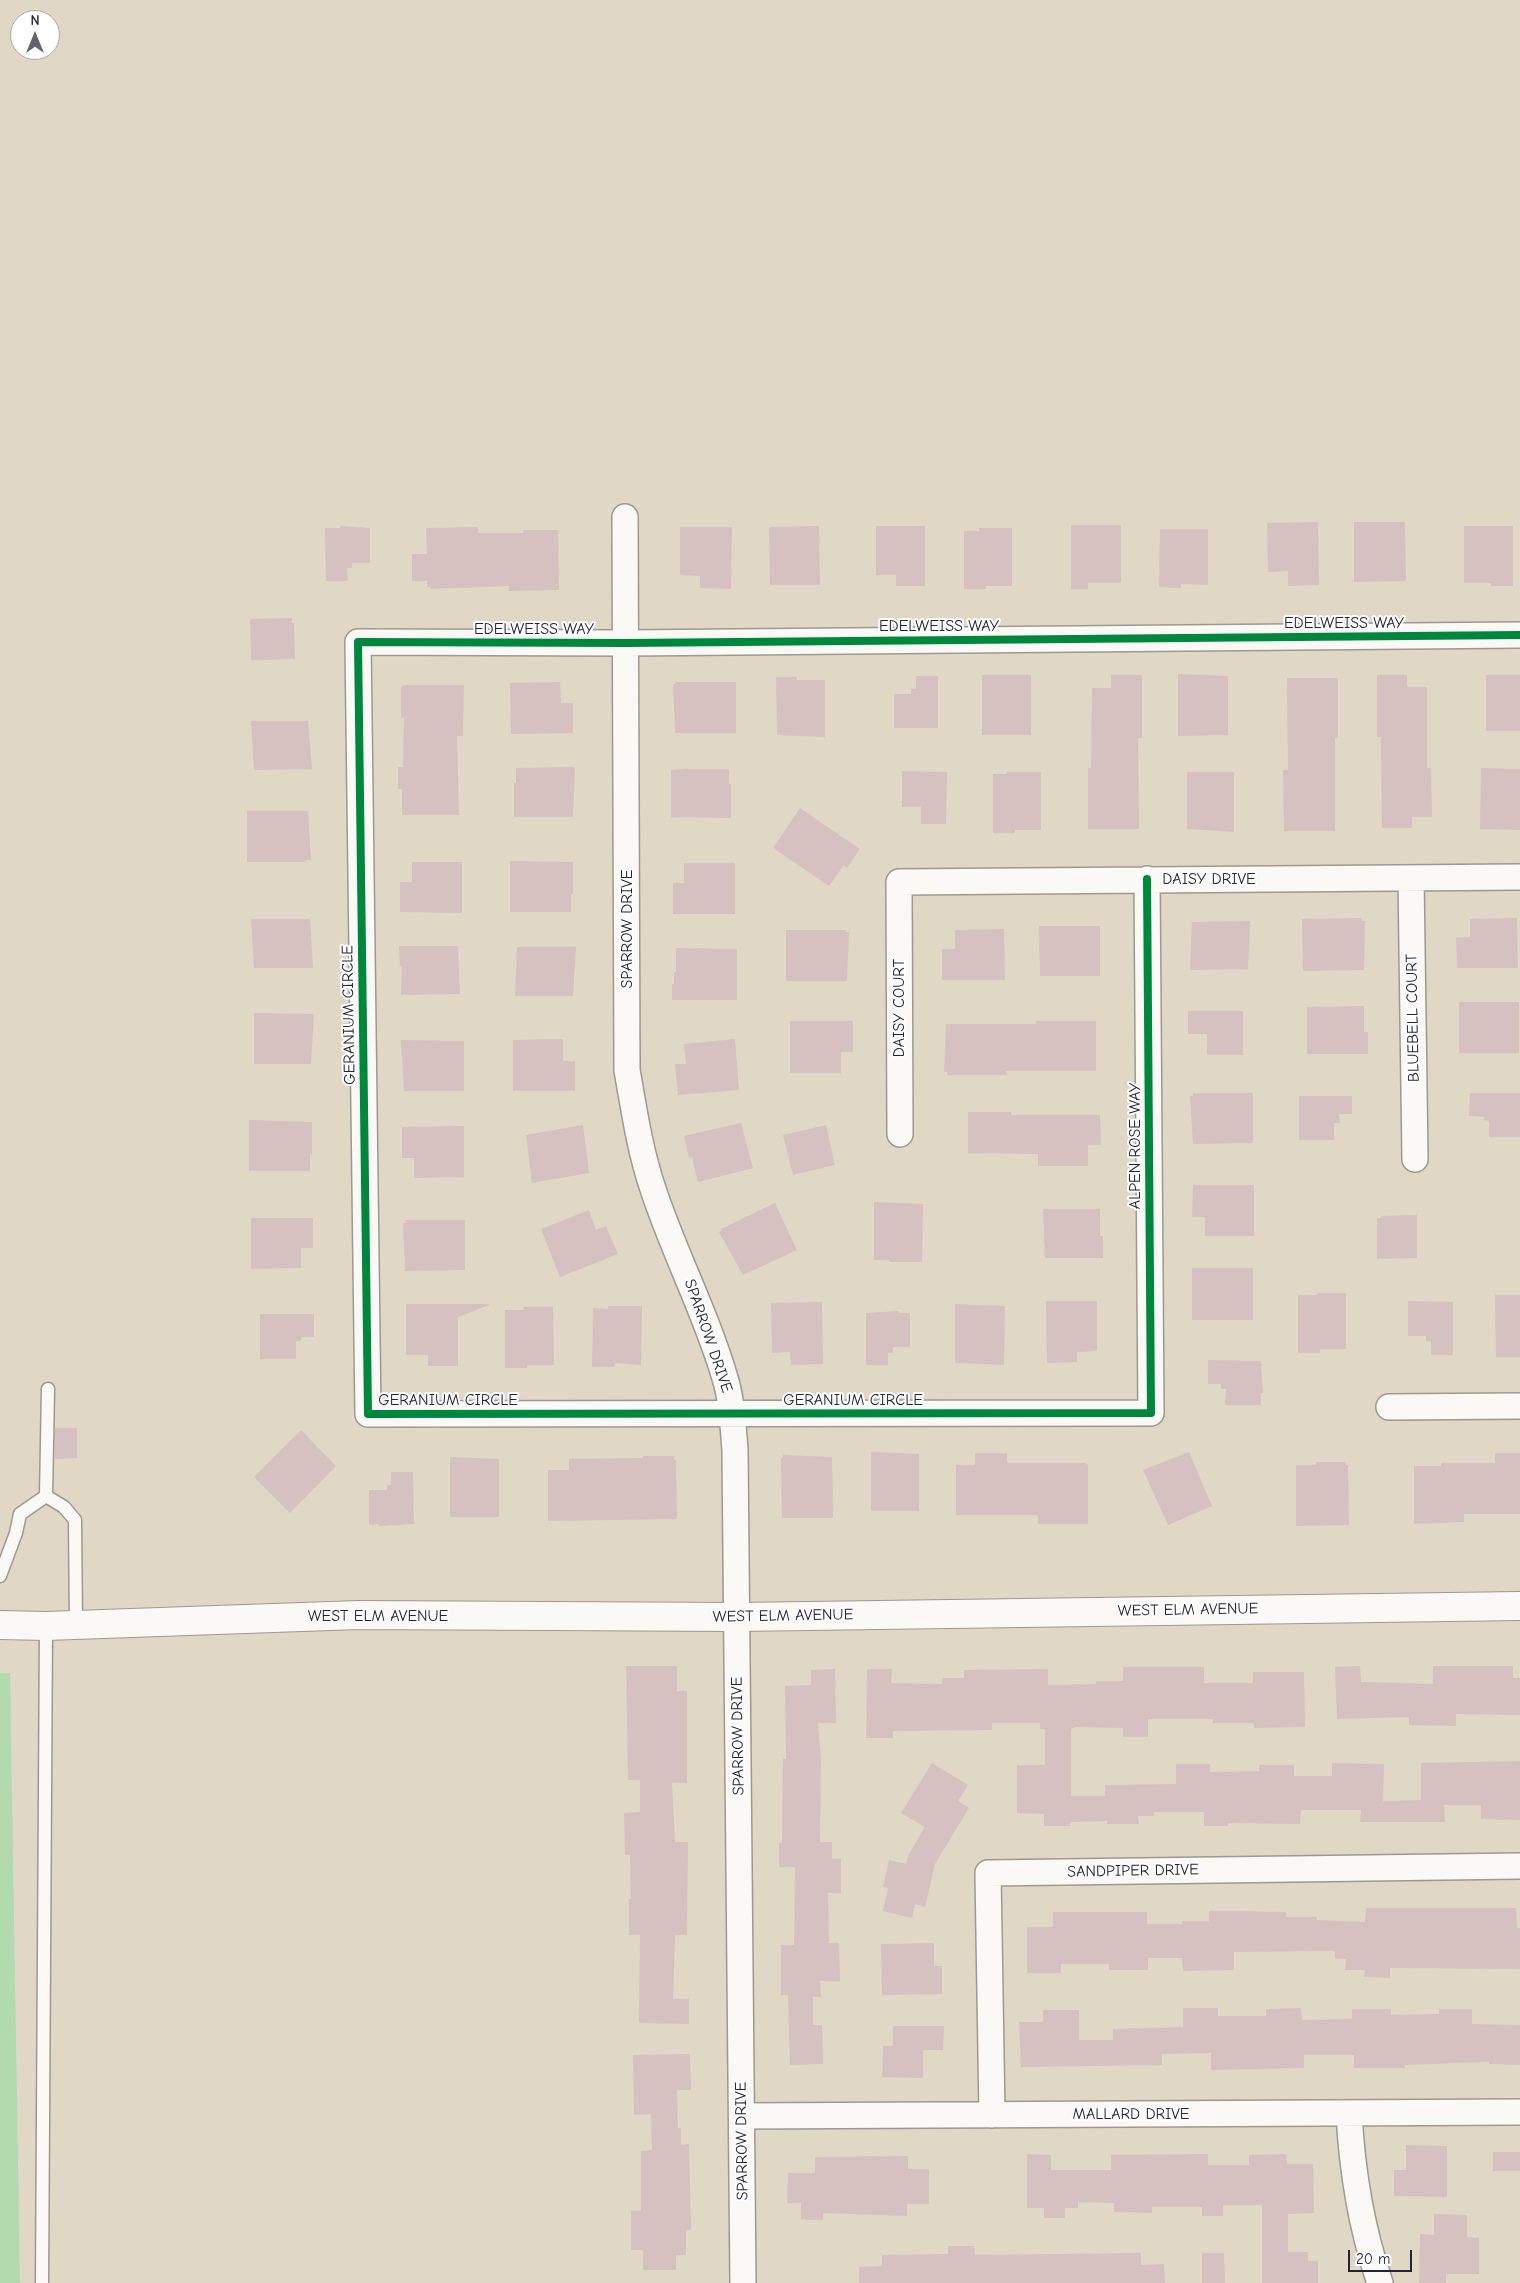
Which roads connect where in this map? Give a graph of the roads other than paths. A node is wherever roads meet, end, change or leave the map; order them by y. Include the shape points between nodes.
1 (625, 517) dead end
2 (1520, 635) edge
3 (358, 642) joint
4 (626, 643) junction
5 (1520, 877) edge
6 (1411, 878) junction
7 (1147, 879) junction
8 (899, 882) joint
9 (900, 1134) dead end
10 (1415, 1159) dead end
11 (48, 1389) dead end
12 (1520, 1406) edge
13 (1389, 1407) dead end
14 (1151, 1413) joint
15 (732, 1414) junction
16 (46, 1496) junction
17 (0, 1576) edge
18 (1520, 1606) edge
19 (736, 1617) junction
20 (0, 1625) edge
21 (76, 1625) junction
22 (46, 1626) junction
23 (1520, 1866) edge
24 (1520, 2112) edge
25 (1349, 2113) junction
26 (992, 2115) junction
27 (742, 2116) junction
28 (42, 2283) edge
29 (744, 2283) edge
30 (1380, 2283) edge

1 - 4 street, SPARROW DRIVE
2 - 4 street, EDELWEISS WAY
3 - 4 street, EDELWEISS WAY
3 - 15 street, GERANIUM CIRCLE via 368,1414
4 - 15 street, SPARROW DRIVE via 628,1070 637,1130 653,1189 705,1318 725,1379
5 - 6 street, DAISY DRIVE
6 - 7 street, DAISY DRIVE
6 - 10 street, BLUEBELL COURT
7 - 8 street, DAISY DRIVE
7 - 14 street, ALPEN ROSE WAY
8 - 9 street, DAISY COURT
11 - 16 lane
12 - 13 street
14 - 15 street, GERANIUM CIRCLE
15 - 19 street, SPARROW DRIVE
16 - 17 lane via 20,1514
16 - 21 lane via 64,1507 75,1520
18 - 19 street, WEST ELM AVENUE
19 - 21 street, WEST ELM AVENUE via 359,1615
19 - 27 street, SPARROW DRIVE
20 - 22 street, WEST ELM AVENUE
21 - 22 street, WEST ELM AVENUE
22 - 28 lane
23 - 26 street, SANDPIPER DRIVE via 988,1873
24 - 25 street, MALLARD DRIVE
25 - 26 street, MALLARD DRIVE
25 - 30 street via 1357,2196
26 - 27 street, MALLARD DRIVE
27 - 29 street, SPARROW DRIVE

